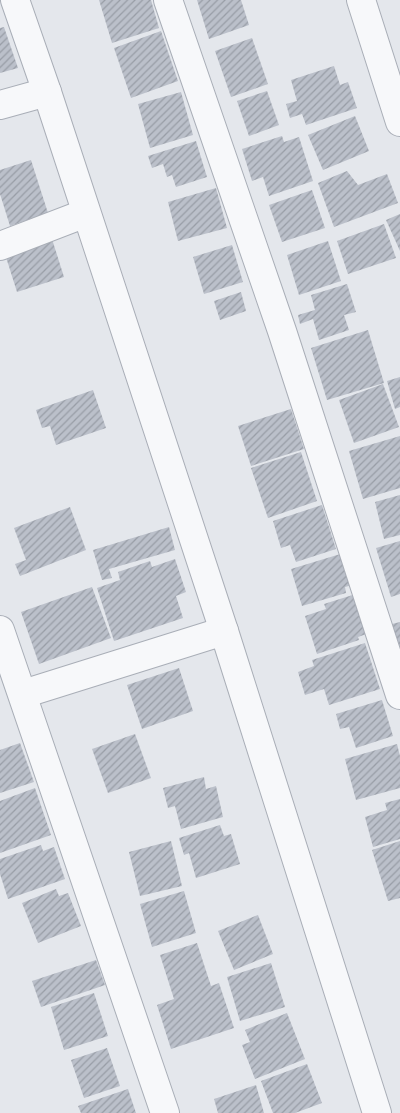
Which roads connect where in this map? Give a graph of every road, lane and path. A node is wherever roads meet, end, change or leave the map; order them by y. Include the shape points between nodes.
1 (15, 0) edge
2 (168, 0) edge
3 (360, 0) edge
4 (47, 92) junction
5 (0, 105) edge
6 (400, 122) edge
7 (86, 214) junction
8 (0, 246) edge
9 (0, 630) edge
10 (224, 631) junction
11 (23, 694) junction
12 (400, 695) edge
13 (165, 1113) edge
14 (377, 1113) edge

1 - 4 street
2 - 12 street via 282,331
3 - 6 street
4 - 5 street
4 - 7 street
7 - 8 street
7 - 10 street
9 - 11 street
10 - 11 street
10 - 14 street
11 - 13 street

